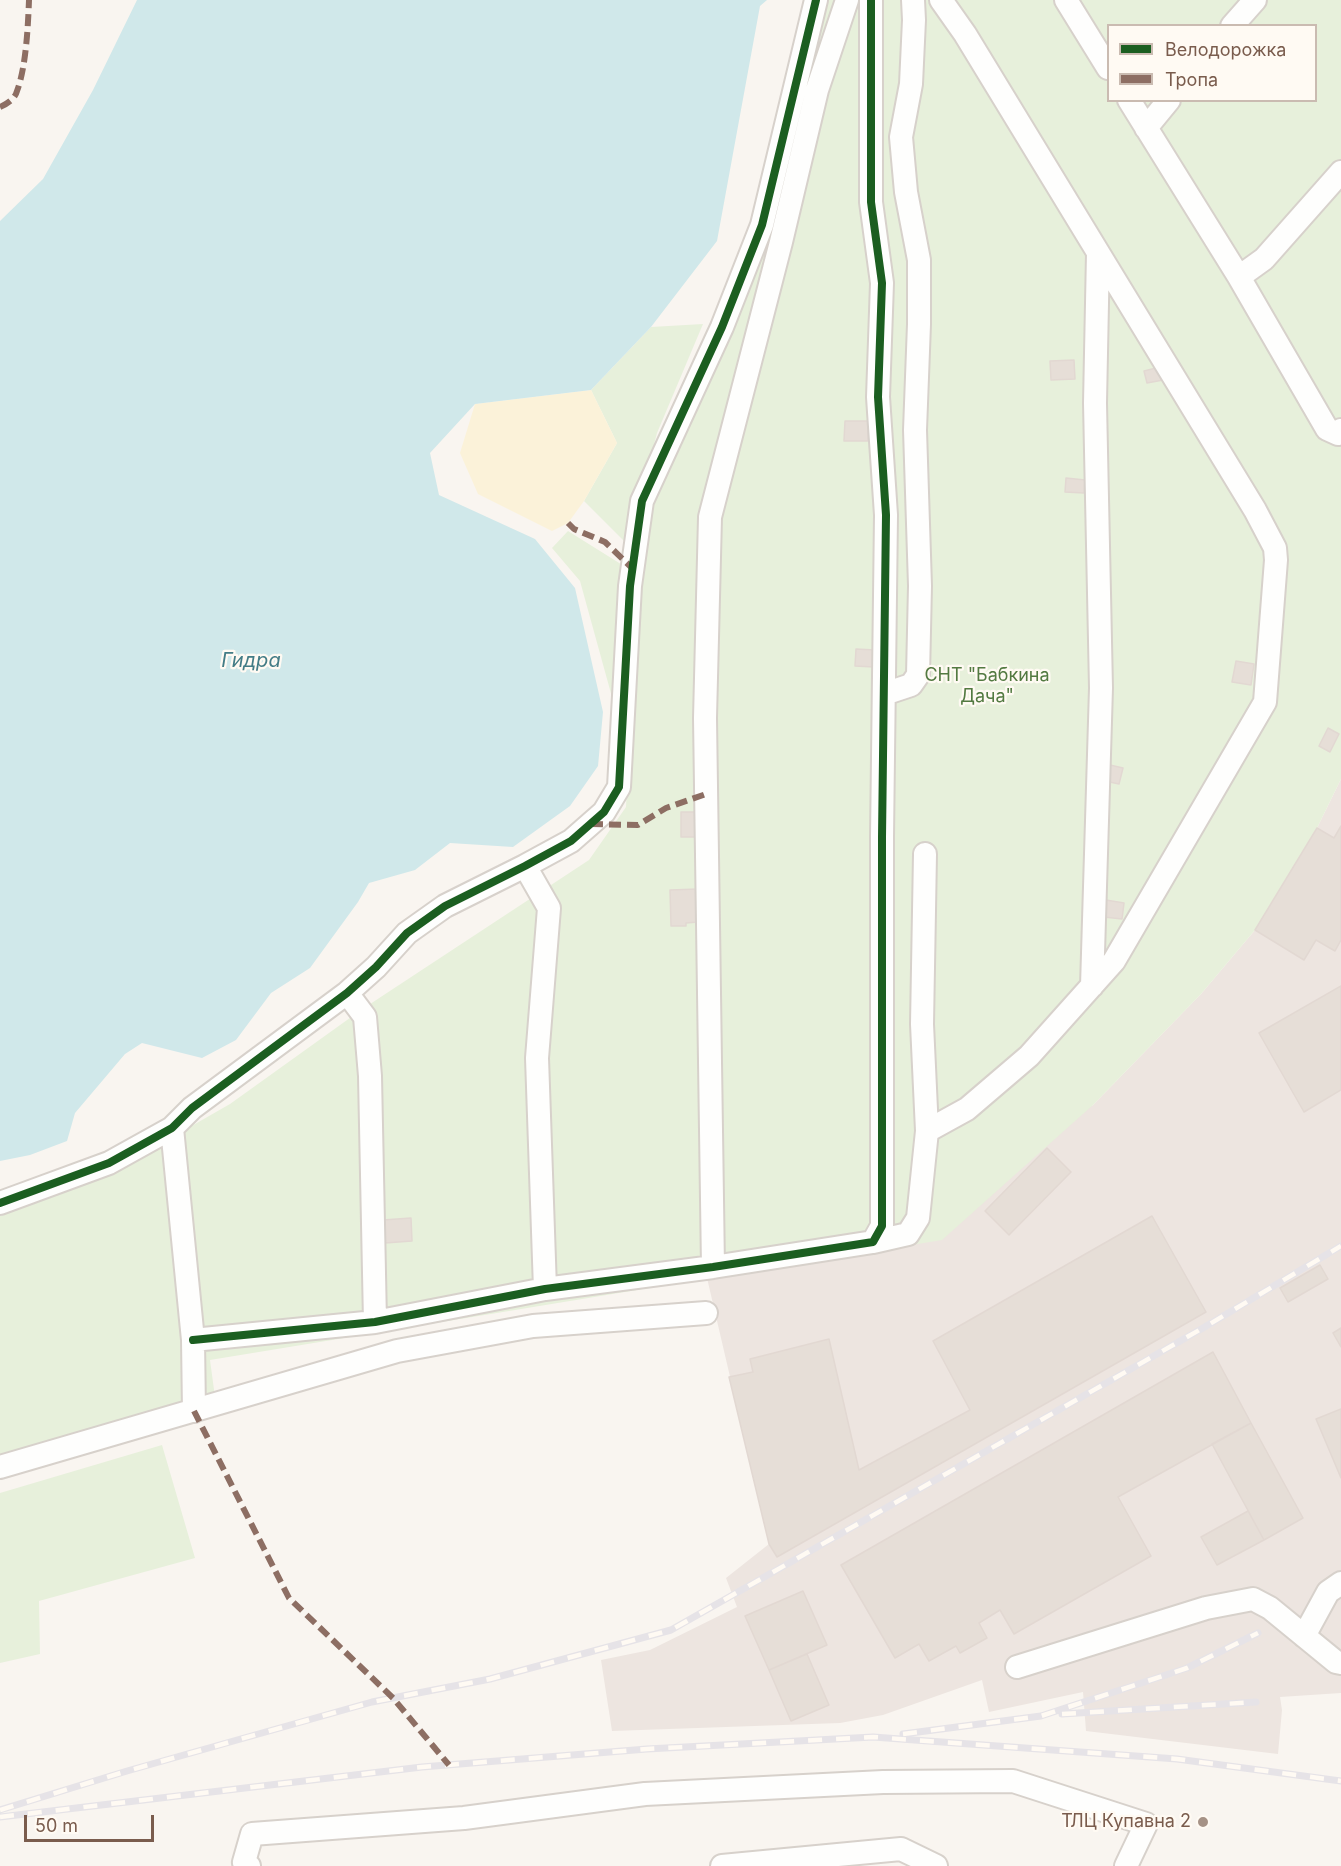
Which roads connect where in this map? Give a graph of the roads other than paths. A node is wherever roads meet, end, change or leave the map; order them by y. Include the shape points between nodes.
1 (816, 0) edge
2 (847, 0) edge
3 (871, 0) edge
4 (913, 0) edge
5 (941, 0) edge
6 (1066, 0) edge
7 (1255, 0) edge
8 (1234, 24) edge
9 (1107, 66) edge
10 (1130, 102) edge
11 (1167, 102) edge
12 (1146, 128) junction
13 (1341, 172) edge
14 (1098, 253) junction
15 (1239, 277) junction
16 (1341, 430) edge
17 (884, 694) junction
18 (925, 854) dead end
19 (525, 866) junction
20 (1092, 986) junction
21 (347, 993) junction
22 (172, 1128) junction
23 (927, 1131) junction
24 (0, 1203) edge
25 (873, 1242) junction
26 (712, 1268) junction
27 (545, 1289) junction
28 (706, 1313) dead end
29 (375, 1322) junction
30 (193, 1340) junction
31 (194, 1411) junction
32 (0, 1467) edge
33 (1341, 1583) edge
34 (1304, 1636) junction
35 (1341, 1663) edge
36 (1017, 1667) dead end
37 (249, 1866) edge
38 (722, 1866) edge
39 (936, 1866) edge
40 (1126, 1866) edge

1 - 19 street via 762,225 722,327 642,501 630,586 619,787 604,812 571,841
2 - 26 street via 817,90 710,517 705,718
3 - 17 street via 871,202 882,283 878,397 886,515
4 - 17 street via 911,84 901,137 906,192 919,260 915,430 920,586 918,675 911,685
5 - 14 street
6 - 9 street
7 - 8 street
10 - 12 street
11 - 12 street
12 - 15 street
13 - 15 street via 1264,259
14 - 20 street via 1095,403 1101,688
14 - 20 street via 1255,510 1275,548 1276,560 1265,702 1114,961
15 - 16 street via 1327,429 1338,434
17 - 25 street via 882,1226
18 - 23 street via 922,1024
19 - 21 street via 445,906 407,933
19 - 27 street via 549,908 537,1058
20 - 23 street via 1029,1056 967,1109
21 - 22 street via 192,1108
21 - 29 street via 365,1017 370,1076
22 - 24 street via 109,1163
22 - 30 street
23 - 25 street via 918,1218 908,1234
25 - 26 street
26 - 27 street
27 - 29 street
28 - 31 street via 532,1326 397,1351
29 - 30 street
30 - 31 street
31 - 32 street
33 - 34 street via 1328,1592
34 - 35 street
34 - 36 street via 1253,1599 1206,1608
37 - 40 street via 244,1862 252,1834 464,1818 645,1794 883,1782 1013,1781 1146,1824
38 - 39 street via 901,1849

